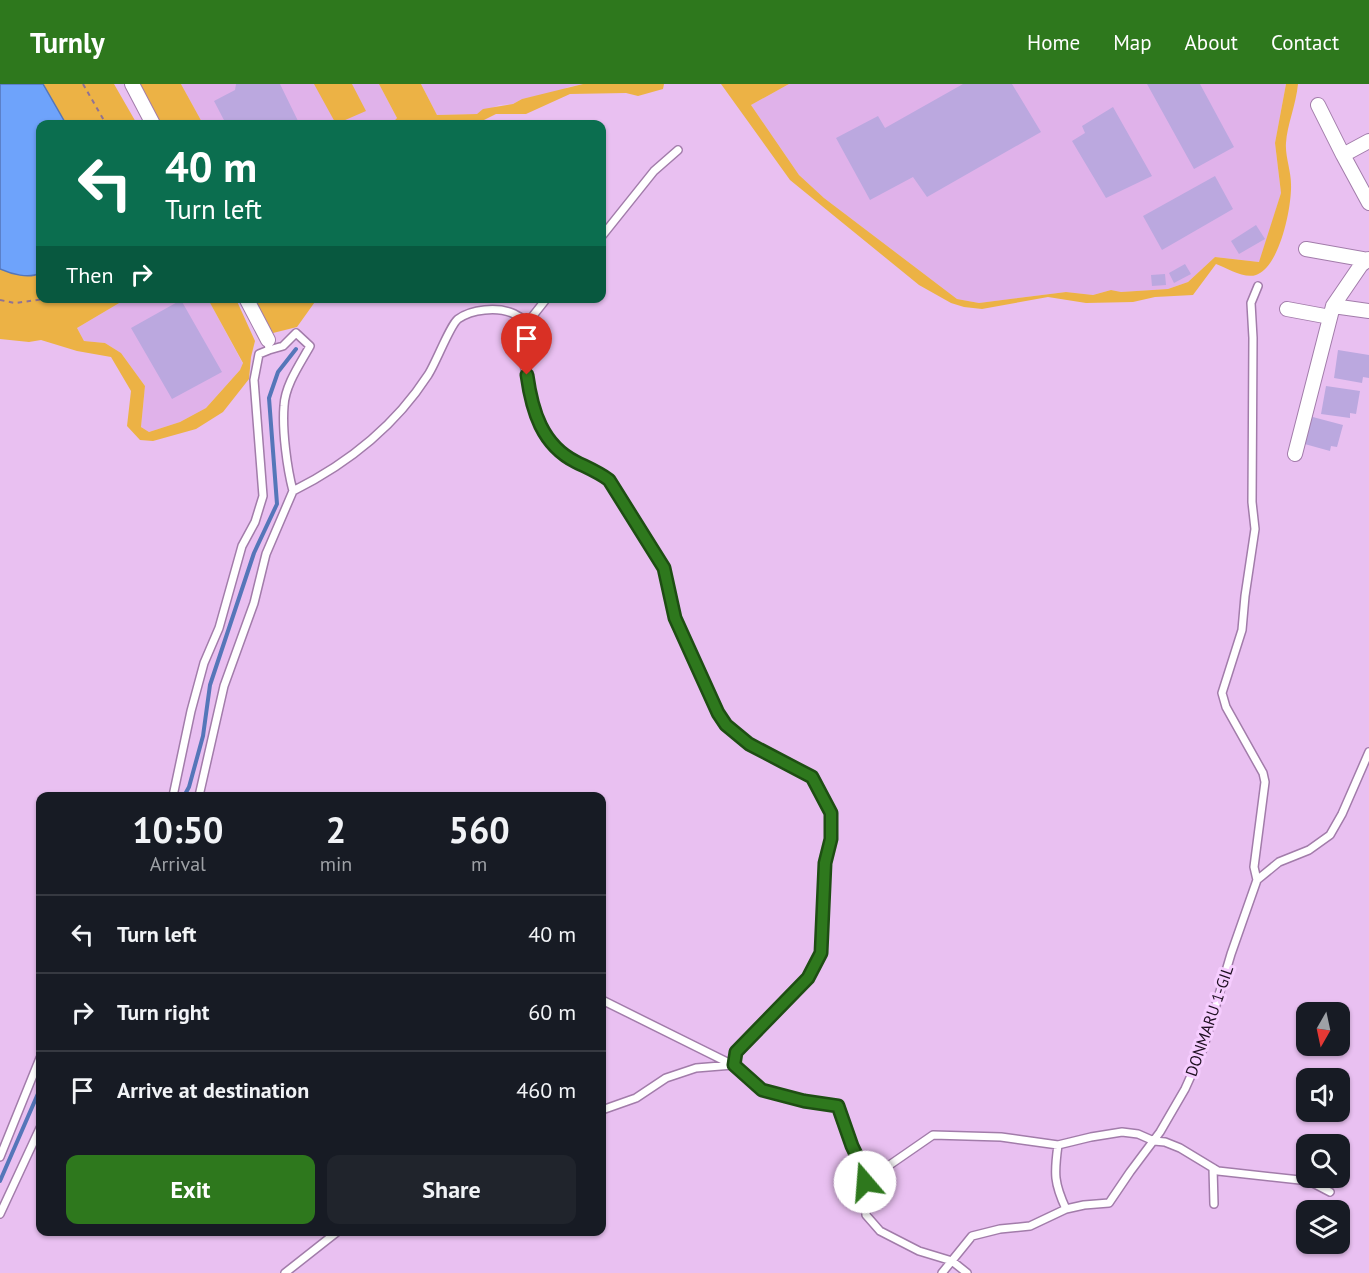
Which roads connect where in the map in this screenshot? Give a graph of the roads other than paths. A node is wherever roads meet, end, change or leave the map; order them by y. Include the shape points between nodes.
1 (132, 84) edge
2 (1318, 105) dead end
3 (151, 120) edge
4 (1369, 141) edge
5 (678, 150) dead end
6 (1343, 155) junction
7 (1369, 203) edge
8 (606, 231) edge
9 (1306, 249) dead end
10 (1369, 260) edge
11 (1258, 286) dead end
12 (248, 303) edge
13 (544, 303) edge
14 (1287, 309) dead end
15 (1332, 311) junction
16 (1369, 311) edge
17 (528, 322) junction
18 (268, 345) junction
19 (1295, 454) dead end
20 (293, 491) junction
21 (1369, 752) edge
22 (174, 792) edge
23 (201, 792) edge
24 (1257, 880) junction
25 (606, 1002) edge
26 (734, 1065) junction
27 (36, 1068) edge
28 (606, 1109) edge
29 (36, 1137) edge
30 (1154, 1141) junction
31 (1058, 1145) junction
32 (0, 1157) edge
33 (1213, 1168) junction
34 (865, 1182) junction
35 (1330, 1192) dead end
36 (1214, 1204) dead end
37 (1066, 1209) junction
38 (0, 1214) edge
39 (332, 1236) edge
40 (952, 1261) junction
41 (285, 1273) edge
42 (942, 1273) edge
43 (967, 1273) edge

1 - 3 street
2 - 6 street
4 - 6 street
5 - 8 lane via 654,171
6 - 7 street
9 - 10 street
10 - 15 street
11 - 24 lane via 1251,303 1255,529 1242,630 1222,693 1265,782 1254,867
12 - 18 street
13 - 17 lane
14 - 15 street
15 - 16 street
15 - 19 street
17 - 20 lane via 496,309 471,312 456,320 428,376 390,423 322,476
17 - 26 lane via 524,356 528,385 545,437 557,450 609,480 664,568 675,618 726,725 749,744 812,777 831,813 821,953 808,978 736,1052
18 - 20 lane via 283,346 296,333 310,346 284,406 286,455
18 - 22 lane via 259,354 254,381 262,505 242,546 219,628 204,663
20 - 23 lane via 266,554 254,603 224,686
21 - 24 lane via 1330,835 1309,850 1279,862
24 - 30 lane, DONMARU 1-GIL via 1203,1049
25 - 26 lane
26 - 28 lane via 696,1068 666,1078 636,1098
26 - 34 lane via 762,1090 838,1106 865,1173
27 - 32 lane
29 - 38 lane
30 - 31 lane via 1122,1132
30 - 33 lane via 1180,1148
30 - 37 lane, DONMARU 1-GIL via 1109,1203
31 - 34 lane via 1001,1137 933,1135
31 - 37 lane via 1054,1174
33 - 35 lane via 1309,1181
33 - 36 lane
34 - 40 lane via 866,1215 880,1231 919,1251
37 - 40 lane, DONMARU 1-GIL via 1030,1226 972,1236
39 - 41 lane
40 - 42 lane, DONMARU 1-GIL
40 - 43 lane

